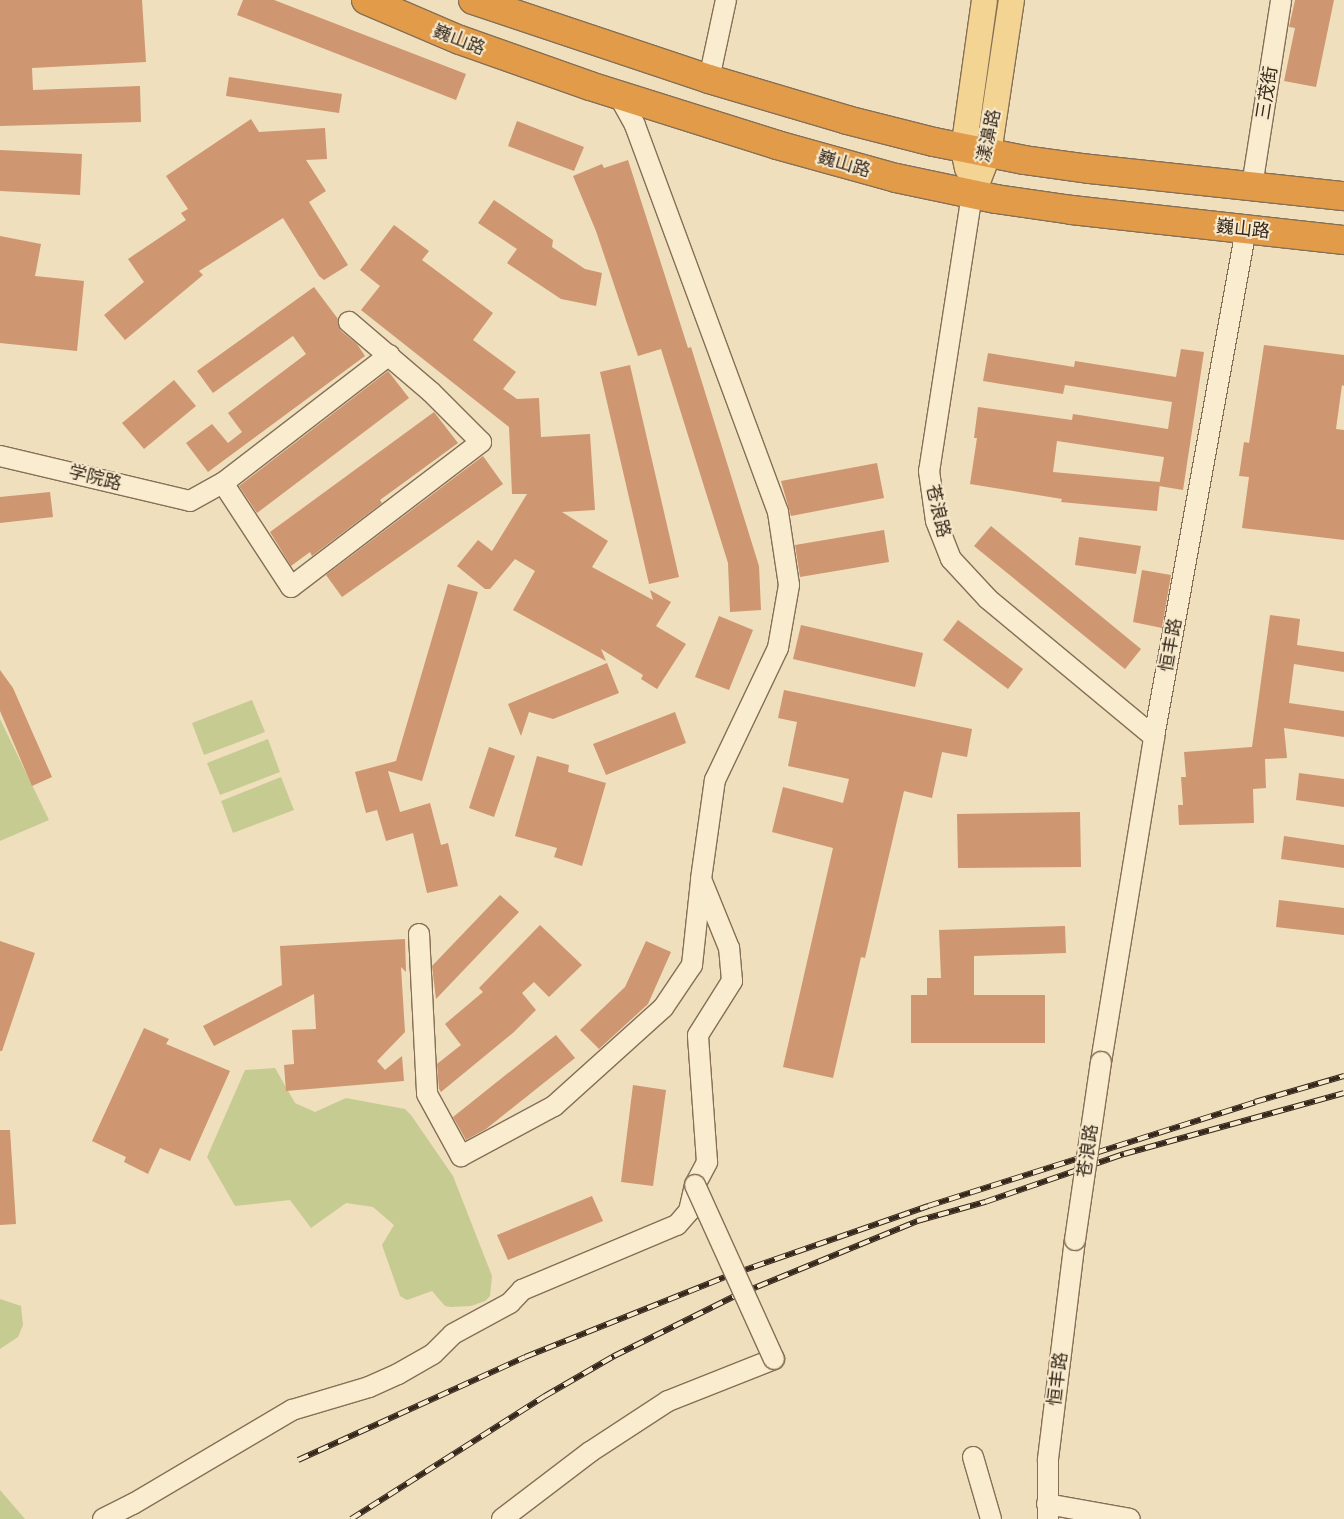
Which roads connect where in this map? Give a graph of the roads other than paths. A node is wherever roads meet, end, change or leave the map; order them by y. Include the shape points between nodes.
1 (366, 0) edge
2 (473, 0) edge
3 (726, 0) edge
4 (984, 0) edge
5 (1012, 0) edge
6 (1281, 0) edge
7 (709, 79) junction
8 (620, 96) junction
9 (976, 151) junction
10 (1252, 186) junction
11 (972, 194) junction
12 (1344, 196) edge
13 (1246, 229) junction
14 (1344, 240) edge
15 (349, 322) dead end
16 (389, 355) junction
17 (0, 456) edge
18 (224, 483) junction
19 (1154, 737) junction
20 (701, 879) junction
21 (419, 934) dead end
22 (1101, 1062) joint
23 (695, 1185) junction
24 (1075, 1240) joint
25 (973, 1457) dead end
26 (134, 1512) edge
27 (1048, 1512) edge
28 (103, 1519) edge
29 (502, 1519) edge
30 (991, 1519) edge
31 (1130, 1519) edge

1 - 8 highway, 巍山路 via 460,40
2 - 7 highway
3 - 7 street
4 - 9 main road, 漾濞路
5 - 9 main road, 漾濞路
6 - 10 street, 三茂街
7 - 9 highway via 877,128
8 - 11 highway, 巍山路 via 835,162
8 - 20 street via 635,125 778,512 789,585 778,648 715,780
9 - 10 highway via 1090,169
9 - 11 main road, 漾濞路
10 - 12 highway
11 - 13 highway, 巍山路 via 1072,210
11 - 19 street, 苍浪路 via 929,471 936,522 952,559 988,599
13 - 14 highway, 巍山路
13 - 19 street, 恒丰路
15 - 16 street
16 - 18 street
16 - 18 street via 468,426 481,442 291,587
17 - 18 street, 学院路 via 190,502
19 - 22 street, 恒丰路
20 - 21 street via 692,965 663,1008 554,1106 461,1156 426,1094
20 - 23 street via 729,948 732,981 698,1035 707,1162
22 - 24 street, 苍浪路, bridge
23 - 26 street via 689,1211 677,1225 522,1290 510,1303 454,1334 432,1354 398,1374 369,1387 292,1410
23 - 29 street, bridge via 774,1359 668,1401 590,1452
24 - 27 street, 恒丰路 via 1048,1459
25 - 30 street
26 - 28 street
27 - 31 street

